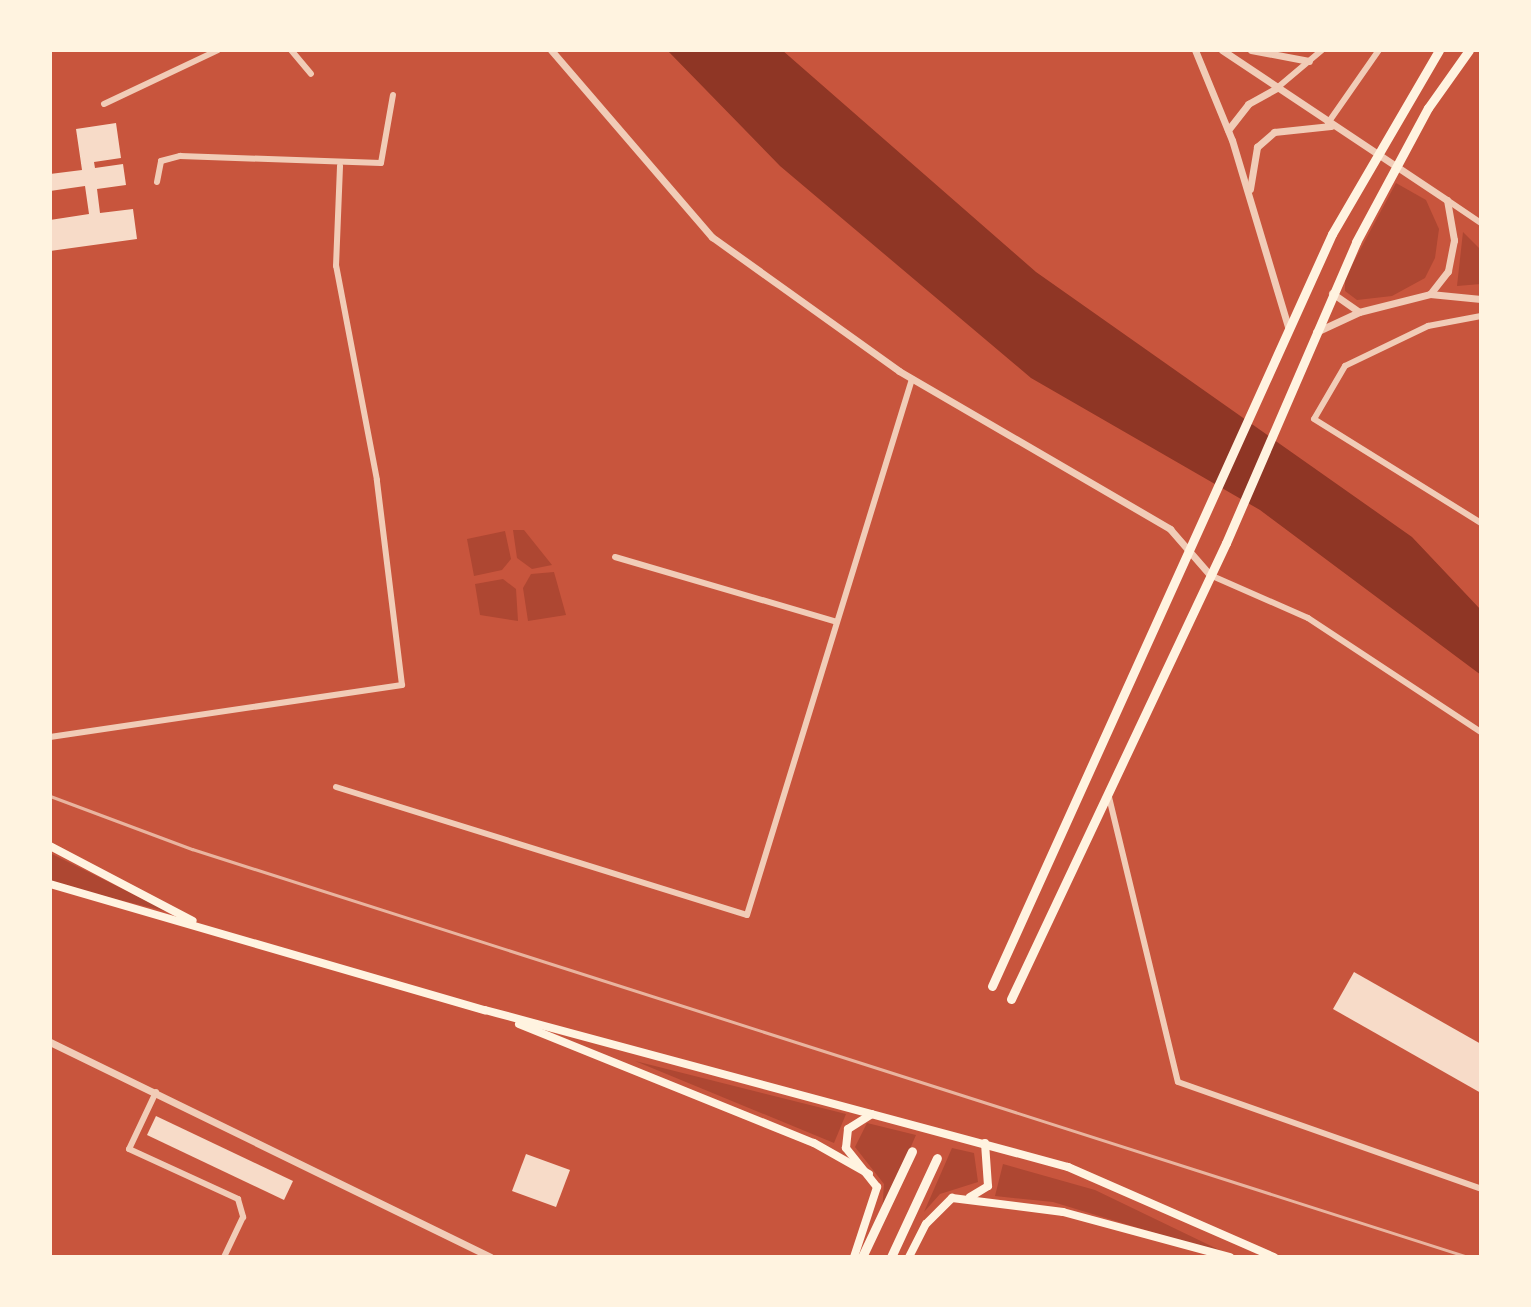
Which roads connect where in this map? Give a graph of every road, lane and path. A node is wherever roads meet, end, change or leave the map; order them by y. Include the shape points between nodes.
1 (218, 50) edge
2 (291, 50) edge
3 (551, 50) edge
4 (1195, 50) edge
5 (1222, 50) edge
6 (1251, 50) edge
7 (1322, 50) edge
8 (1379, 50) edge
9 (1469, 50) edge
10 (1436, 54) edge
11 (1309, 61) junction
12 (311, 74) dead end
13 (1277, 88) junction
14 (393, 95) dead end
15 (104, 104) dead end
16 (1331, 125) junction
17 (1228, 130) junction
18 (340, 166) junction
19 (157, 182) dead end
20 (1249, 196) junction
21 (1447, 200) junction
22 (1481, 223) edge
23 (1332, 293) junction
24 (1430, 294) junction
25 (1481, 299) edge
26 (1359, 312) junction
27 (1481, 316) edge
28 (1288, 327) junction
29 (1314, 333) junction
30 (912, 379) junction
31 (1481, 523) edge
32 (1190, 549) junction
33 (615, 557) dead end
34 (1210, 575) junction
35 (837, 622) junction
36 (1481, 732) edge
37 (50, 737) edge
38 (336, 787) dead end
39 (1108, 793) junction
40 (50, 846) edge
41 (50, 884) edge
42 (208, 929) junction
43 (992, 986) dead end
44 (1011, 999) dead end
45 (485, 1010) junction
46 (50, 1042) edge
47 (156, 1092) junction
48 (880, 1113) junction
49 (985, 1143) junction
50 (912, 1151) dead end
51 (937, 1158) dead end
52 (869, 1174) junction
53 (1481, 1189) edge
54 (966, 1199) junction
55 (224, 1257) edge
56 (490, 1257) edge
57 (854, 1257) edge
58 (862, 1257) edge
59 (891, 1257) edge
60 (909, 1257) edge
61 (1230, 1257) edge
62 (1274, 1257) edge

1 - 15 street
2 - 12 street
3 - 30 street via 712,237
4 - 17 street
5 - 13 street
6 - 11 street
7 - 11 street
8 - 16 street
9 - 23 main road via 1452,70
10 - 28 main road via 1336,227
11 - 13 street
13 - 16 street
13 - 17 street via 1248,104
14 - 18 street via 381,163
16 - 20 street via 1274,132 1257,147
16 - 21 street
17 - 20 street
18 - 19 street via 180,156 161,161
18 - 37 street via 336,266 377,480 402,685
20 - 28 street
21 - 22 street
21 - 24 street via 1454,240 1448,271
23 - 26 street
23 - 29 main road
24 - 25 street
24 - 26 street
26 - 29 street
27 - 31 street via 1428,326 1345,366 1314,419
28 - 32 main road
29 - 34 main road
30 - 32 street via 1170,529
30 - 35 street
32 - 34 street
32 - 43 main road
33 - 35 street
34 - 36 street via 1308,618
34 - 39 main road
35 - 38 street via 747,915
39 - 44 main road
39 - 53 street via 1178,1082
40 - 42 main road
41 - 42 main road
42 - 45 main road
45 - 48 main road
45 - 52 main road via 814,1143
46 - 47 street
47 - 55 street via 129,1149 238,1199 243,1217
47 - 56 street
48 - 49 main road
48 - 52 main road via 859,1115 848,1129 846,1148
49 - 54 main road via 988,1186
49 - 62 main road via 1164,1204
50 - 58 main road
51 - 59 main road
52 - 57 main road via 876,1200
54 - 60 main road via 938,1208
54 - 61 main road via 1063,1212

